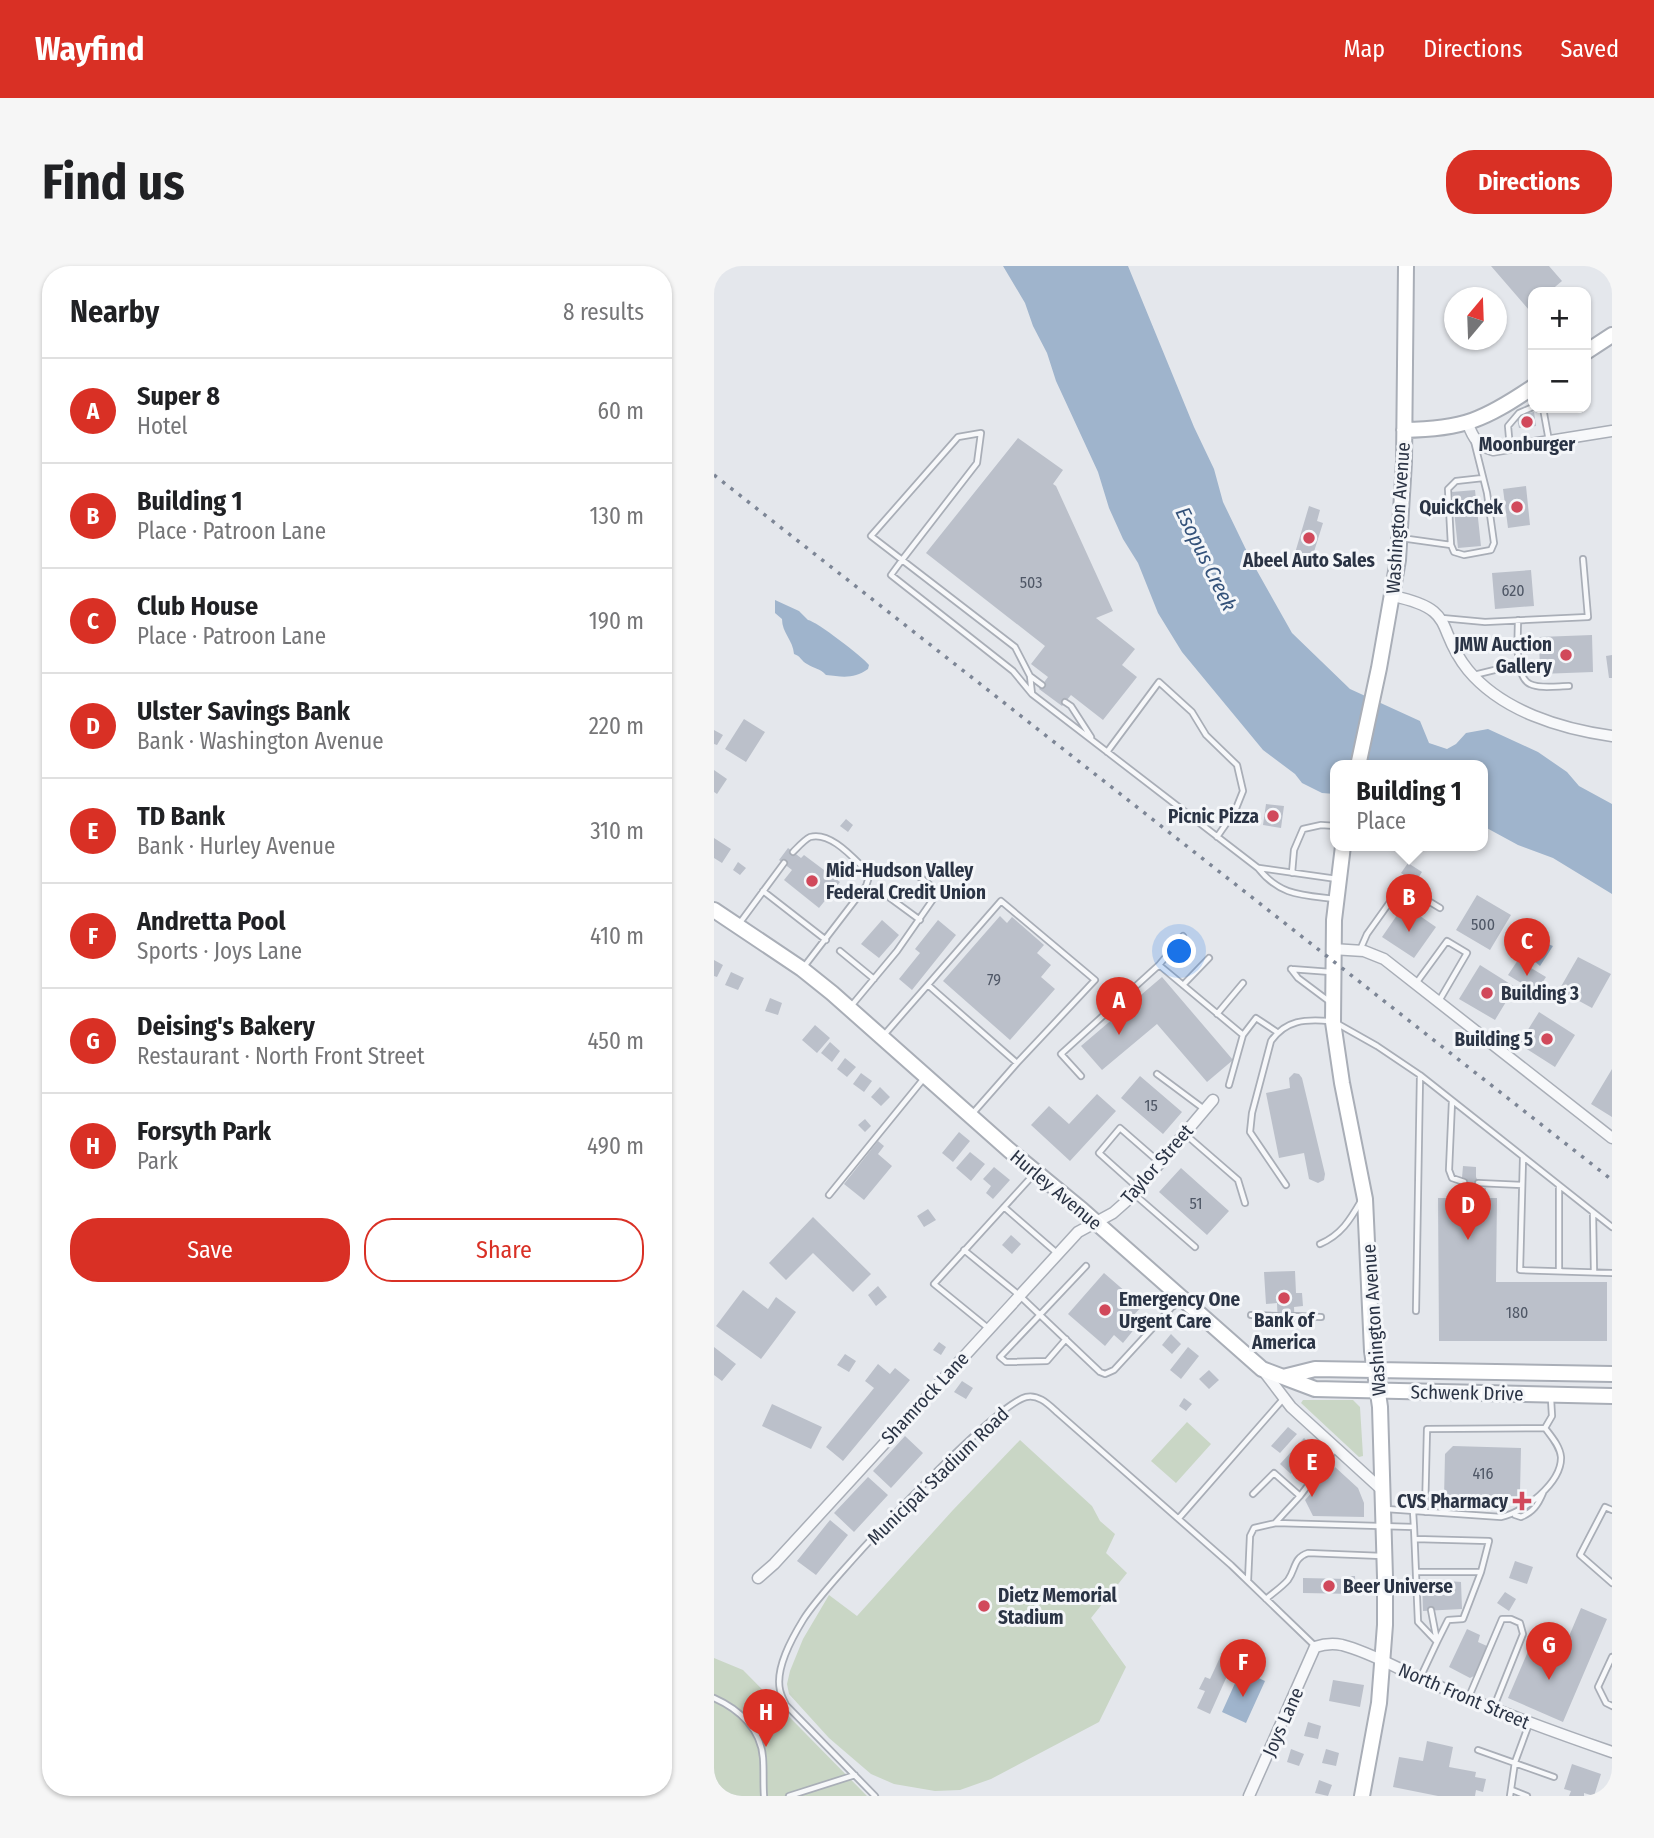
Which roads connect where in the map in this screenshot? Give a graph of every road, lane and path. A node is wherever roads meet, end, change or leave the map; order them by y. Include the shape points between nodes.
1 (1406, 266) edge
2 (1612, 335) edge
3 (1589, 350) edge
4 (1528, 390) edge
5 (1528, 409) edge
6 (1544, 413) edge
7 (1404, 430) junction
8 (1470, 430) junction
9 (1612, 431) edge
10 (1549, 442) junction
11 (1510, 448) junction
12 (1483, 478) junction
13 (1400, 538) junction
14 (1451, 545) junction
15 (1583, 559) dead end
16 (902, 560) junction
17 (1393, 596) junction
18 (1441, 618) junction
19 (1518, 620) junction
20 (1519, 664) junction
21 (1474, 675) junction
22 (1030, 676) junction
23 (1042, 685) dead end
24 (1569, 686) dead end
25 (1032, 694) junction
26 (1065, 702) dead end
27 (1612, 736) edge
28 (1093, 741) junction
29 (1108, 752) junction
30 (1359, 760) edge
31 (1330, 826) edge
32 (1217, 837) junction
33 (1342, 851) edge
34 (793, 852) dead end
35 (784, 863) dead end
36 (1258, 868) junction
37 (912, 871) dead end
38 (1292, 873) junction
39 (1338, 879) junction
40 (763, 891) junction
41 (890, 898) dead end
42 (1336, 899) junction
43 (1440, 908) dead end
44 (714, 911) edge
45 (920, 920) junction
46 (738, 926) junction
47 (1182, 936) dead end
48 (826, 940) junction
49 (1332, 949) junction
50 (840, 951) dead end
51 (1360, 951) junction
52 (1209, 958) dead end
53 (1159, 965) junction
54 (802, 969) junction
55 (1332, 972) junction
56 (874, 979) junction
57 (1243, 983) dead end
58 (1416, 984) junction
59 (928, 985) junction
60 (1183, 985) junction
61 (1438, 1002) junction
62 (1333, 1004) junction
63 (849, 1008) junction
64 (1217, 1014) junction
65 (1334, 1022) junction
66 (1277, 1032) junction
67 (1243, 1035) junction
68 (882, 1038) junction
69 (1017, 1063) junction
70 (1157, 1073) dead end
71 (1420, 1075) junction
72 (925, 1076) junction
73 (1081, 1076) dead end
74 (1229, 1085) dead end
75 (1213, 1100) dead end
76 (1452, 1101) junction
77 (1205, 1110) junction
78 (970, 1116) junction
79 (1185, 1133) junction
80 (1612, 1138) edge
81 (1523, 1157) junction
82 (1160, 1163) junction
83 (1035, 1172) junction
84 (1464, 1182) dead end
85 (1478, 1182) dead end
86 (1286, 1185) dead end
87 (1522, 1185) junction
88 (1559, 1185) junction
89 (1136, 1191) junction
90 (1364, 1194) junction
91 (829, 1195) dead end
92 (1245, 1203) dead end
93 (1004, 1207) junction
94 (1592, 1212) junction
95 (1096, 1222) junction
96 (1612, 1227) edge
97 (1320, 1244) dead end
98 (1195, 1247) dead end
99 (964, 1250) junction
100 (1058, 1254) junction
101 (1086, 1266) dead end
102 (1559, 1271) junction
103 (1594, 1272) junction
104 (1612, 1273) edge
105 (1019, 1295) junction
106 (1184, 1300) junction
107 (1416, 1311) dead end
108 (1041, 1315) junction
109 (1251, 1315) dead end
110 (1278, 1316) dead end
111 (1294, 1316) dead end
112 (1321, 1317) dead end
113 (989, 1329) junction
114 (1066, 1339) junction
115 (1262, 1369) junction
116 (1375, 1370) junction
117 (1612, 1374) edge
118 (1282, 1377) junction
119 (1378, 1391) junction
120 (1551, 1394) junction
121 (1612, 1396) edge
122 (1284, 1398) junction
123 (1545, 1427) junction
124 (1336, 1448) junction
125 (1381, 1489) junction
126 (1253, 1494) dead end
127 (1300, 1496) junction
128 (1382, 1509) junction
129 (1612, 1510) edge
130 (1413, 1511) junction
131 (1425, 1512) junction
132 (1179, 1518) junction
133 (1276, 1523) junction
134 (1382, 1527) junction
135 (1414, 1527) junction
136 (1415, 1539) junction
137 (1383, 1556) junction
138 (1416, 1572) junction
139 (1430, 1572) junction
140 (1481, 1572) junction
141 (758, 1578) dead end
142 (1430, 1579) dead end
143 (1248, 1582) junction
144 (1611, 1583) edge
145 (1266, 1599) junction
146 (1431, 1610) dead end
147 (1437, 1642) junction
148 (1315, 1647) junction
149 (1612, 1657) edge
150 (1382, 1661) junction
151 (1419, 1679) junction
152 (714, 1698) edge
153 (1468, 1699) junction
154 (1612, 1706) edge
155 (1493, 1710) junction
156 (1529, 1724) junction
157 (1479, 1750) dead end
158 (1612, 1752) edge
159 (1515, 1762) junction
160 (855, 1775) junction
161 (1554, 1776) dead end
162 (1511, 1793) edge
163 (764, 1796) edge
164 (789, 1796) edge
165 (875, 1796) edge
166 (1249, 1796) edge
167 (1362, 1796) edge
168 (1527, 1796) edge

1 - 7 street, Washington Avenue
2 - 3 street
4 - 8 street
5 - 11 lane via 1508,426
6 - 10 lane
7 - 8 street
7 - 13 street, Washington Avenue
8 - 11 street via 1484,448
8 - 12 lane
9 - 10 street
10 - 11 street
12 - 14 lane via 1455,481 1448,489
12 - 14 lane via 1494,543 1491,550 1464,555 1454,552
13 - 14 lane
13 - 17 street, Washington Avenue
15 - 19 lane via 1588,617
16 - 16 lane via 977,463 981,433 958,438 871,536
16 - 22 lane via 1015,647
16 - 25 lane via 891,575 1013,671
17 - 18 street via 1425,604
17 - 30 street, Washington Avenue
18 - 19 lane
18 - 21 street
19 - 20 lane
20 - 21 lane
20 - 24 lane via 1528,684
21 - 27 street via 1498,696 1536,717
22 - 23 lane
22 - 25 lane
25 - 28 lane
26 - 28 lane
28 - 29 lane
29 - 32 lane
29 - 32 lane via 1159,682 1192,712 1206,735 1237,765 1242,791 1236,811
31 - 38 lane via 1303,829 1294,850
32 - 36 lane
33 - 39 street, Washington Avenue
34 - 48 lane via 809,838 830,840 869,877
35 - 40 lane
36 - 38 lane
36 - 42 lane via 1268,881 1291,894
37 - 45 lane via 937,892
38 - 39 lane
39 - 42 street, Washington Avenue
40 - 46 lane
40 - 48 lane
41 - 45 lane
42 - 49 street, Washington Avenue
43 - 51 lane via 1402,886
44 - 46 street, Hurley Avenue
45 - 56 lane
46 - 54 street, Hurley Avenue
47 - 53 lane
48 - 54 lane
49 - 51 street
49 - 55 street, Washington Avenue
50 - 56 lane
51 - 58 street via 1384,959
52 - 60 lane
53 - 60 lane
53 - 73 lane via 1061,1054
54 - 63 street, Hurley Avenue
55 - 62 street, Washington Avenue
55 - 62 lane via 1291,969
56 - 63 lane
57 - 64 lane
58 - 61 street
58 - 61 lane via 1447,940 1467,953
59 - 68 lane
59 - 69 lane
59 - 69 lane via 1001,901 1095,981
60 - 64 lane
61 - 80 street
62 - 65 street, Washington Avenue
63 - 68 street, Hurley Avenue
64 - 67 lane
65 - 66 lane via 1310,1019
65 - 71 lane
65 - 90 street, Washington Avenue
66 - 67 lane via 1256,1018
66 - 86 lane via 1250,1132
67 - 74 lane
68 - 72 street, Hurley Avenue
69 - 78 lane
70 - 77 lane
71 - 76 lane
71 - 107 lane
72 - 78 street, Hurley Avenue
72 - 91 lane
75 - 77 street, Taylor Street
76 - 81 lane
76 - 84 lane via 1449,1170 1452,1178
77 - 79 street, Taylor Street
78 - 83 street, Hurley Avenue
79 - 82 street, Taylor Street
79 - 92 lane via 1238,1180
81 - 87 lane
81 - 88 lane
82 - 89 street, Taylor Street
82 - 89 lane via 1120,1128 1099,1153
83 - 93 lane
83 - 95 street, Hurley Avenue
85 - 87 lane
87 - 102 lane via 1520,1270
88 - 94 lane
88 - 102 lane
89 - 95 street, Taylor Street
89 - 98 lane
90 - 97 lane via 1342,1230
90 - 116 street, Washington Avenue
93 - 99 lane
93 - 100 lane
94 - 96 lane
94 - 103 lane
95 - 100 street, Shamrock Lane via 1078,1232
95 - 106 street, Hurley Avenue
99 - 105 lane
99 - 113 lane via 934,1284
100 - 105 street, Shamrock Lane
101 - 108 lane
102 - 103 lane
103 - 104 lane
105 - 108 lane
105 - 113 street, Shamrock Lane
106 - 114 lane via 1172,1307 1111,1374 1100,1372
106 - 115 street, Hurley Avenue
108 - 114 lane
108 - 114 lane via 1000,1357 1006,1362 1047,1361
109 - 110 lane
111 - 112 lane
113 - 141 street, Shamrock Lane
115 - 118 street, Schwenk Drive
115 - 122 street, Hurley Avenue
116 - 117 street, Schwenk Drive
116 - 118 street, Schwenk Drive via 1315,1370
116 - 119 street, Washington Avenue
118 - 119 street, Schwenk Drive via 1315,1389
119 - 120 street, Schwenk Drive
119 - 125 street, Washington Avenue
120 - 121 street, Schwenk Drive
120 - 123 lane via 1552,1416
122 - 124 street, Hurley Avenue
122 - 132 lane
123 - 131 lane via 1561,1456 1552,1481 1514,1515
123 - 131 lane via 1427,1429
124 - 125 street, Hurley Avenue
124 - 127 lane
125 - 128 street, Washington Avenue
126 - 127 lane via 1274,1473
127 - 133 lane
128 - 130 lane
128 - 134 street, Washington Avenue
129 - 144 lane via 1605,1507 1580,1555
130 - 131 lane
130 - 135 lane
132 - 143 lane, Municipal Stadium Road
132 - 160 lane, Municipal Stadium Road via 1042,1400 1030,1396 1002,1411 925,1483 824,1591 786,1656 780,1690 786,1705
133 - 134 lane
133 - 143 lane via 1251,1532
134 - 135 lane
134 - 137 street, Washington Avenue
135 - 136 lane
136 - 138 lane
136 - 140 lane via 1489,1541
137 - 145 lane via 1302,1555 1290,1577
137 - 150 street, Washington Avenue
138 - 139 lane
138 - 147 lane via 1418,1622
139 - 140 lane
139 - 142 lane
140 - 147 lane via 1462,1619 1448,1620
143 - 145 lane, Municipal Stadium Road
145 - 148 lane, Municipal Stadium Road
146 - 147 lane
147 - 151 lane
148 - 150 street, North Front Street via 1338,1644
148 - 166 street, Joys Lane
149 - 154 lane via 1598,1687
150 - 151 street, North Front Street
150 - 167 street, Washington Avenue via 1380,1703
151 - 153 street, North Front Street
152 - 163 lane via 746,1719 759,1736
153 - 155 street, North Front Street
153 - 155 lane via 1502,1619 1511,1619 1520,1623 1523,1634
155 - 156 street, North Front Street
156 - 158 street, North Front Street
156 - 159 lane
157 - 159 lane
159 - 161 lane
159 - 162 lane
160 - 164 lane
160 - 165 lane, Municipal Stadium Road
162 - 168 lane

